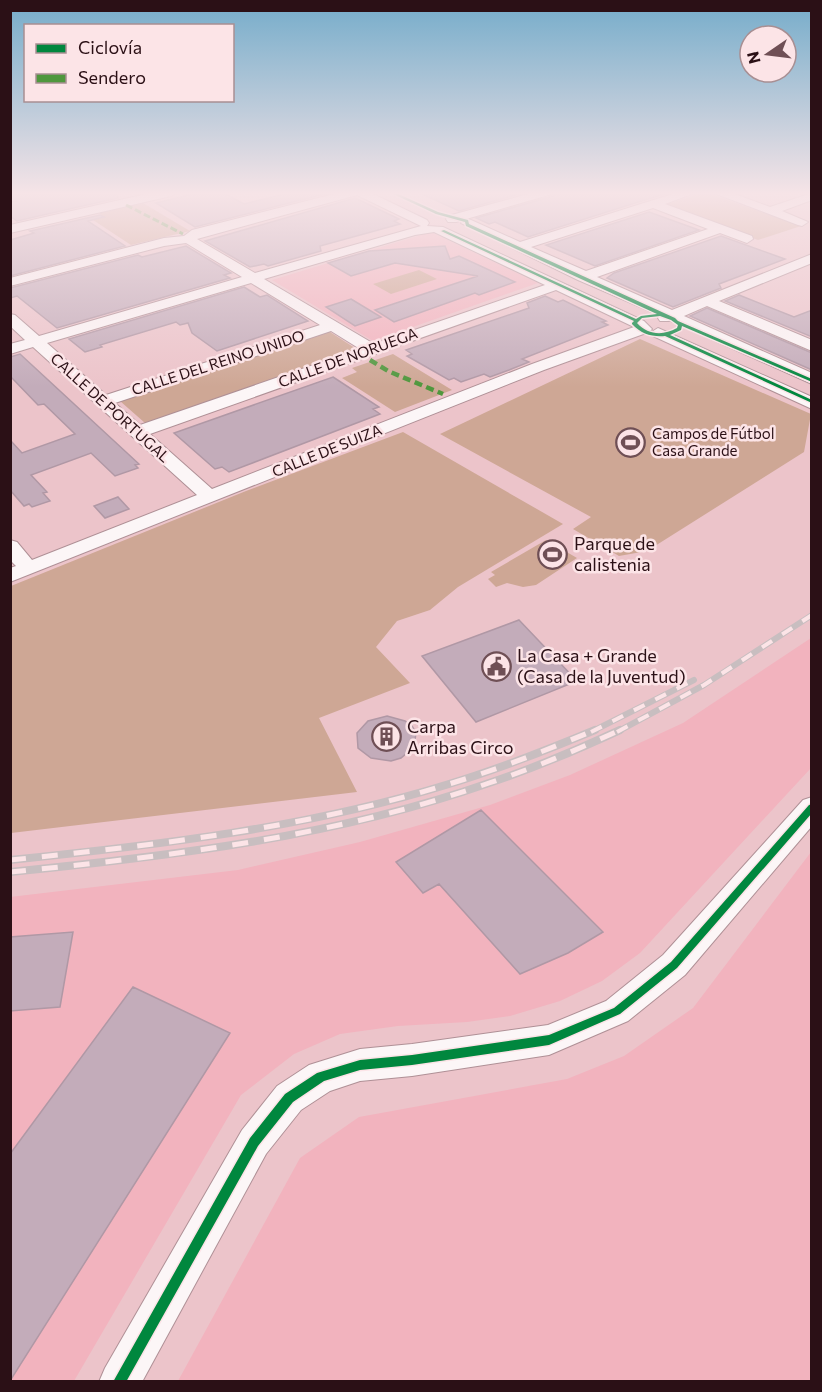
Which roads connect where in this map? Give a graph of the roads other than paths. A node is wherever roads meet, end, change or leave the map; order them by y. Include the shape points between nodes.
1 (106, 257) edge
2 (218, 257) edge
3 (327, 257) edge
4 (504, 257) edge
5 (513, 257) edge
6 (540, 257) edge
7 (640, 257) edge
8 (809, 260) edge
9 (583, 277) junction
10 (254, 278) junction
11 (10, 282) edge
12 (558, 285) junction
13 (707, 301) junction
14 (10, 318) edge
15 (658, 323) junction
16 (332, 326) junction
17 (812, 328) edge
18 (791, 337) junction
19 (36, 341) junction
20 (812, 346) edge
21 (10, 349) edge
22 (371, 349) junction
23 (812, 379) edge
24 (812, 390) edge
25 (104, 401) junction
26 (812, 404) edge
27 (137, 432) junction
28 (210, 498) junction
29 (10, 546) edge
30 (20, 573) edge
31 (809, 814) edge
32 (119, 1382) edge

1 - 11 street
2 - 10 street
3 - 10 street
4 - 12 street
5 - 15 street
6 - 9 street
7 - 9 street
8 - 13 street, CALLE DE SUIZA
9 - 15 street
10 - 16 street
10 - 19 street
12 - 15 street
12 - 22 street, CALLE DE NORUEGA
13 - 15 street, CALLE DE SUIZA
13 - 18 street
14 - 19 street, CALLE DE PORTUGAL
15 - 23 street
15 - 24 street
15 - 26 street
15 - 28 street, CALLE DE SUIZA
16 - 22 street
16 - 25 street, CALLE DEL REINO UNIDO
17 - 18 street
18 - 20 street
19 - 21 street
19 - 25 street, CALLE DE PORTUGAL
22 - 27 street, CALLE DE NORUEGA
25 - 27 street, CALLE DE PORTUGAL
27 - 28 street, CALLE DE PORTUGAL
28 - 30 street, CALLE DE SUIZA
29 - 30 street
31 - 32 street via 674,965 617,1011 549,1040 360,1065 321,1077 289,1098 254,1142

